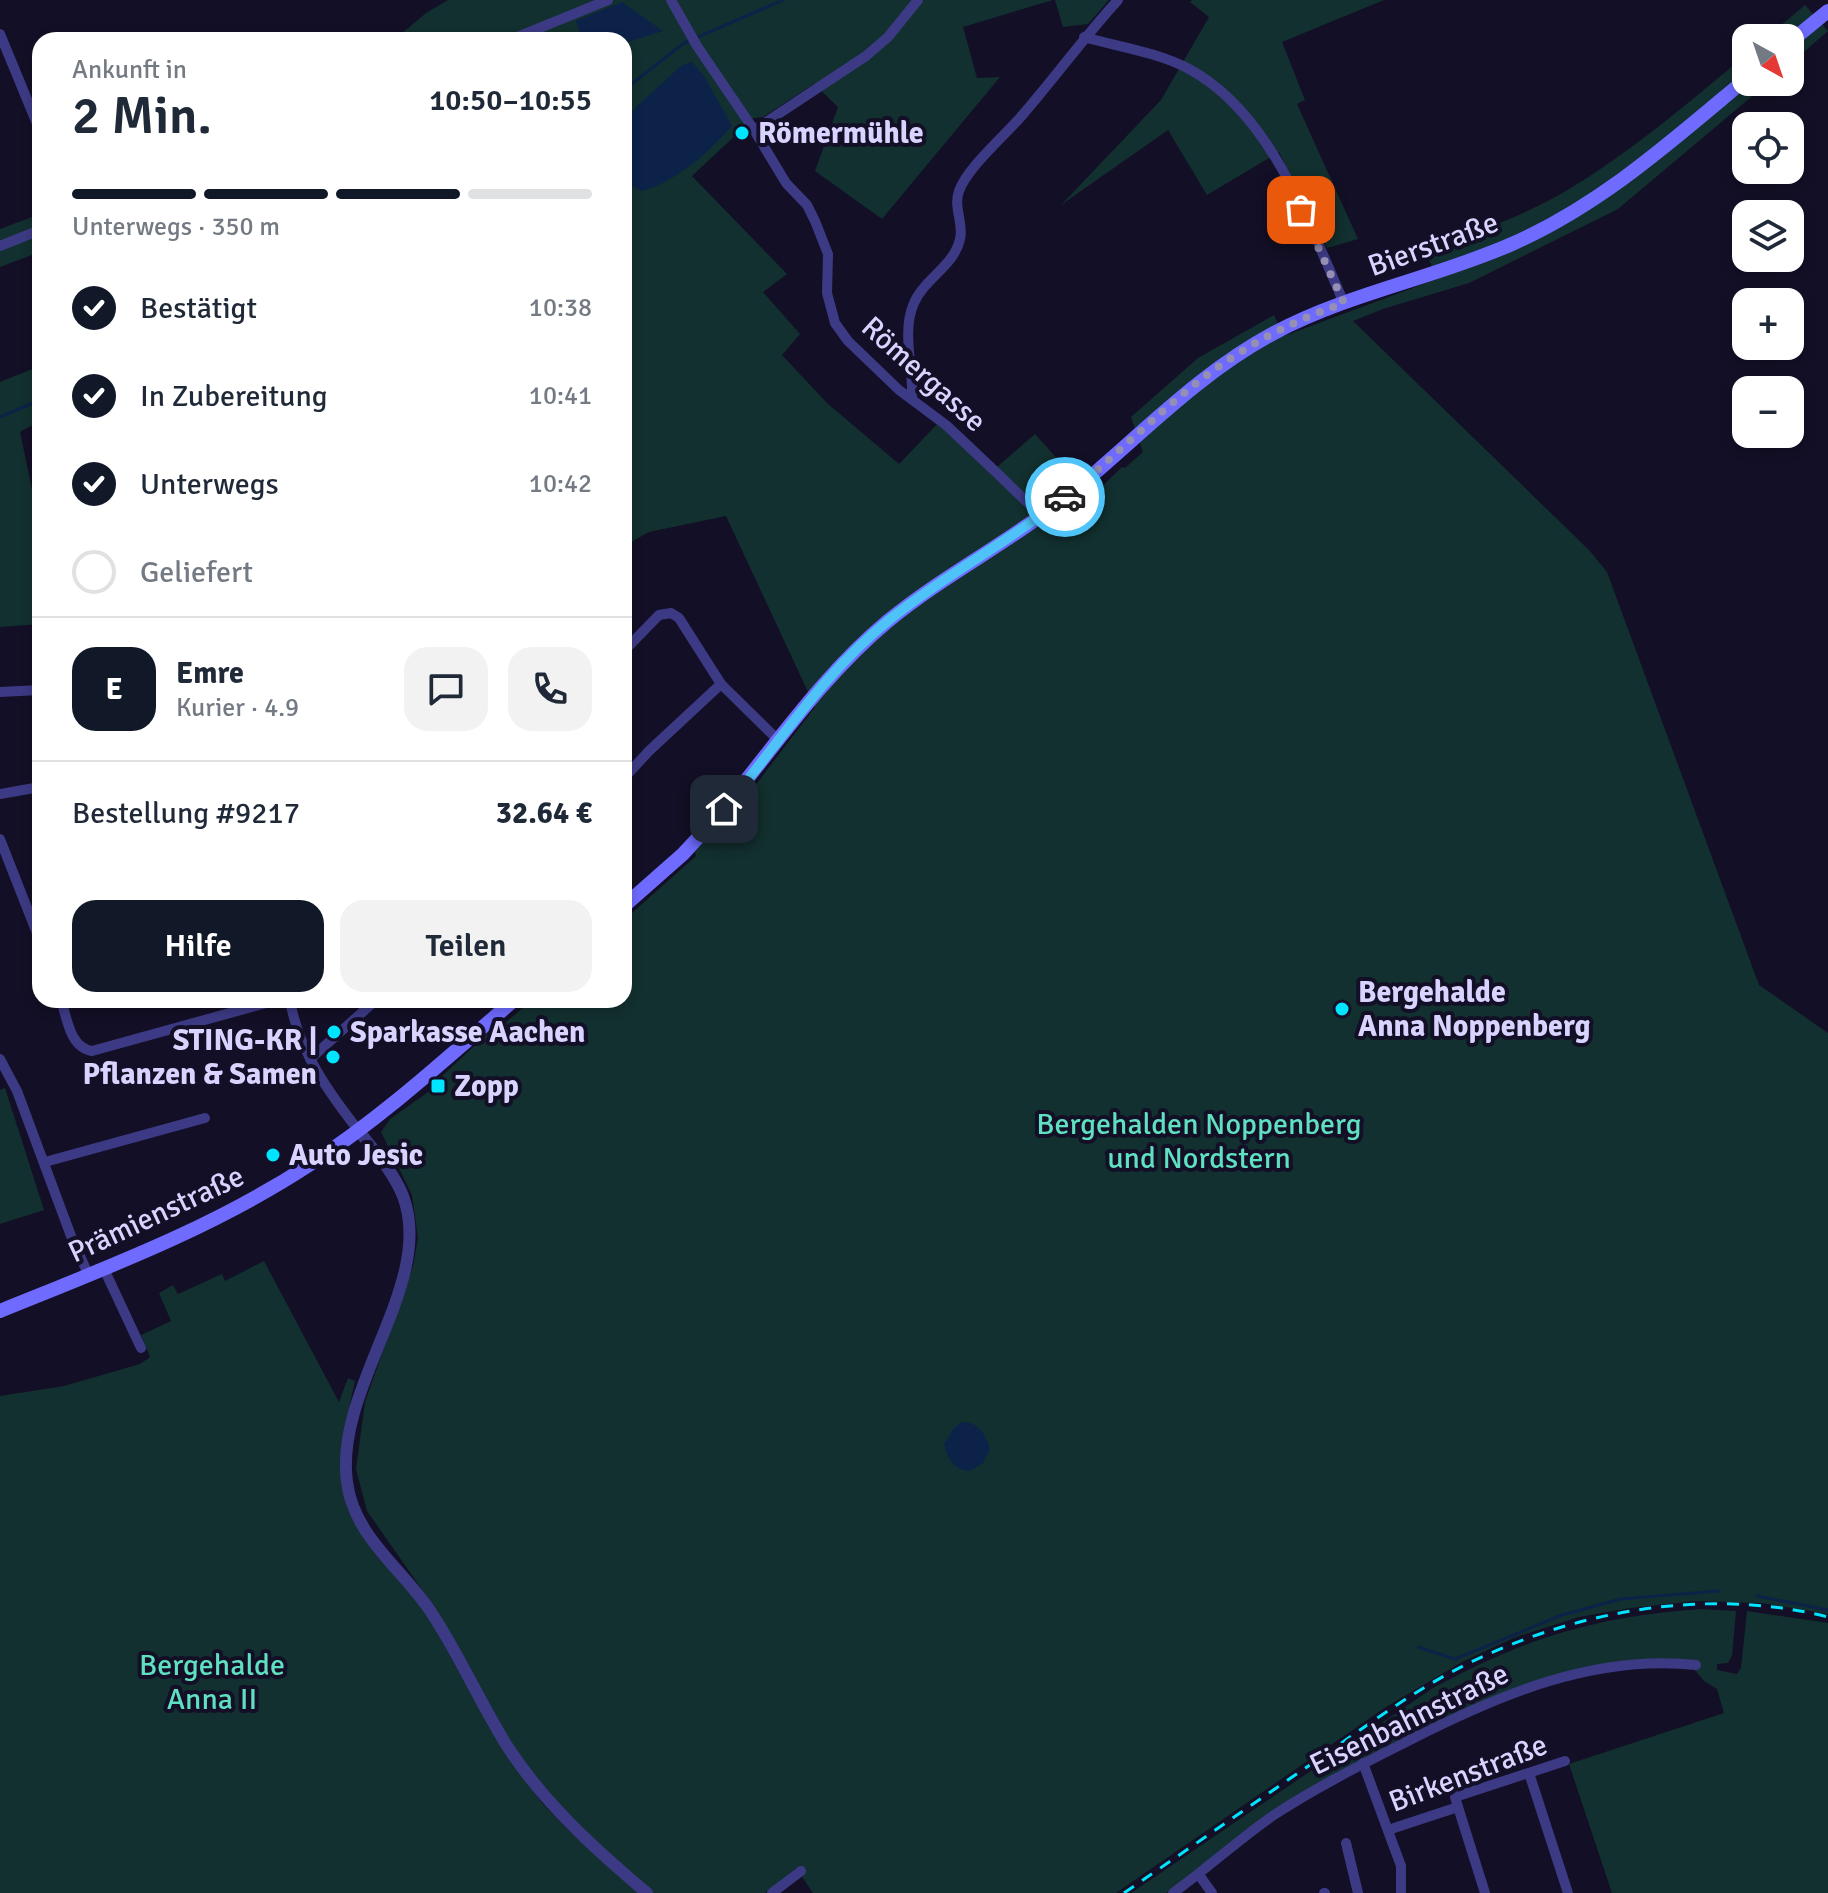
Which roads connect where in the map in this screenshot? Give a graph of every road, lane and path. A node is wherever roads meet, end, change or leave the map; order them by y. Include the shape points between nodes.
1 (608, 0) edge
2 (671, 0) edge
3 (918, 0) edge
4 (1118, 0) edge
5 (1828, 11) edge
6 (1804, 31) edge
7 (530, 32) edge
8 (0, 34) edge
9 (1084, 37) junction
10 (1732, 90) edge
11 (32, 112) edge
12 (754, 130) junction
13 (32, 233) edge
14 (0, 246) edge
15 (1344, 303) junction
16 (912, 399) junction
17 (1039, 518) junction
18 (632, 643) edge
19 (721, 684) junction
20 (32, 690) edge
21 (0, 692) edge
22 (779, 741) junction
23 (632, 769) edge
24 (32, 788) edge
25 (0, 794) edge
26 (0, 839) edge
27 (632, 898) edge
28 (32, 914) edge
29 (64, 1008) edge
30 (248, 1008) edge
31 (292, 1008) edge
32 (367, 1008) edge
33 (500, 1008) edge
34 (0, 1059) edge
35 (310, 1059) junction
36 (205, 1118) dead end
37 (359, 1131) junction
38 (45, 1162) junction
39 (104, 1269) junction
40 (89, 1276) junction
41 (0, 1311) edge
42 (141, 1348) dead end
43 (1696, 1665) dead end
44 (1565, 1761) dead end
45 (1363, 1763) junction
46 (1529, 1773) junction
47 (1458, 1807) junction
48 (1388, 1830) junction
49 (1346, 1843) dead end
50 (801, 1871) dead end
51 (1199, 1875) junction
52 (647, 1893) edge
53 (772, 1893) edge
54 (1173, 1893) edge
55 (1212, 1893) edge
56 (1358, 1893) edge
57 (1401, 1893) edge
58 (1485, 1893) edge
59 (1568, 1893) edge

1 - 7 street
2 - 12 street, Römergasse
3 - 12 street via 866,56
4 - 9 street
5 - 6 main road
8 - 11 street
9 - 15 street via 1188,69 1240,108 1277,158
9 - 16 street via 959,191 961,238 913,305
10 - 15 main road, Bierstraße via 1627,176 1553,224 1459,265
12 - 16 street, Römergasse via 815,221 828,254 827,293 835,323
13 - 14 street
15 - 17 main road, Bierstraße via 1275,332 1228,361
16 - 17 street, Römergasse via 946,425
17 - 22 main road, Bierstraße via 889,619 851,654
18 - 19 street via 659,615 671,613
19 - 22 street
19 - 23 street
20 - 21 street
22 - 27 main road via 708,827
24 - 25 street
26 - 28 street
29 - 30 street via 74,1038 83,1050 92,1051
31 - 35 street
32 - 35 street
33 - 37 main road, Prämienstraße
34 - 38 street
35 - 37 street
36 - 38 street
37 - 39 main road, Prämienstraße via 235,1209
37 - 52 street via 403,1197 409,1245 348,1438 347,1482 355,1510 371,1540 430,1610 509,1749 575,1829
38 - 40 street
39 - 40 main road, Prämienstraße
39 - 42 street
40 - 41 main road, Prämienstraße
43 - 45 street, Eisenbahnstraße via 1619,1665 1549,1680 1454,1717
44 - 46 street, Birkenstraße
45 - 48 street
45 - 51 street, Eisenbahnstraße via 1272,1817
46 - 47 street, Birkenstraße via 1455,1797
46 - 59 street
47 - 48 street, Birkenstraße
47 - 58 street
48 - 57 street via 1401,1866
49 - 56 street
50 - 53 street
51 - 54 street, Eisenbahnstraße
51 - 55 street

